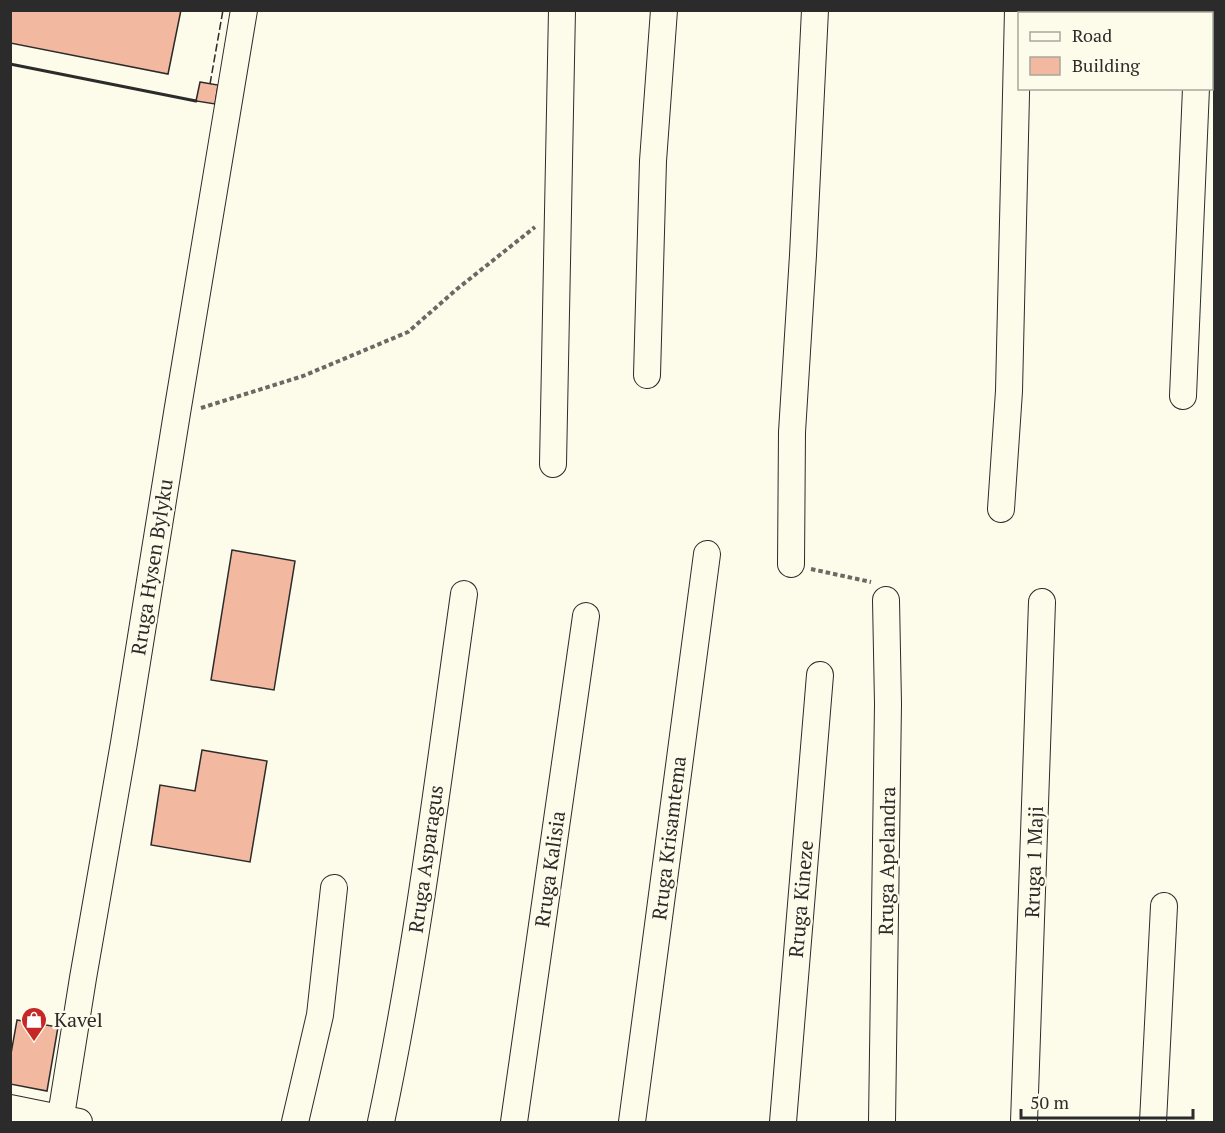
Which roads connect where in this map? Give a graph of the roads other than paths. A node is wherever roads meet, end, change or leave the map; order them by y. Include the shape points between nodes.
1 (244, 10) edge
2 (562, 10) edge
3 (664, 10) edge
4 (815, 10) edge
5 (1018, 10) edge
6 (1196, 90) edge
7 (647, 375) dead end
8 (1183, 396) dead end
9 (553, 464) dead end
10 (1001, 509) dead end
11 (706, 554) dead end
12 (791, 564) road end
13 (464, 594) dead end
14 (886, 600) road end
15 (1042, 602) dead end
16 (586, 616) dead end
17 (820, 675) dead end
18 (334, 888) dead end
19 (1164, 906) dead end
20 (10, 1108) edge
21 (67, 1121) edge
22 (295, 1122) edge
23 (381, 1122) edge
24 (514, 1122) edge
25 (632, 1122) edge
26 (783, 1122) edge
27 (882, 1122) edge
28 (1024, 1122) edge
29 (1153, 1122) edge

1 - 21 street, Rruga Hysen Bylyku via 82,978
2 - 9 street
3 - 7 street via 653,161
4 - 12 street via 792,432
5 - 10 street via 1010,380
6 - 8 street
11 - 25 street, Rruga Krisamtema
13 - 23 street, Rruga Asparagus via 399,1038
14 - 27 street, Rruga Apelandra via 887,875
15 - 28 street, Rruga 1 Maji
16 - 24 street, Rruga Kalisia
17 - 26 street, Rruga Kineze
18 - 22 street via 320,1015
19 - 29 street
20 - 21 street

